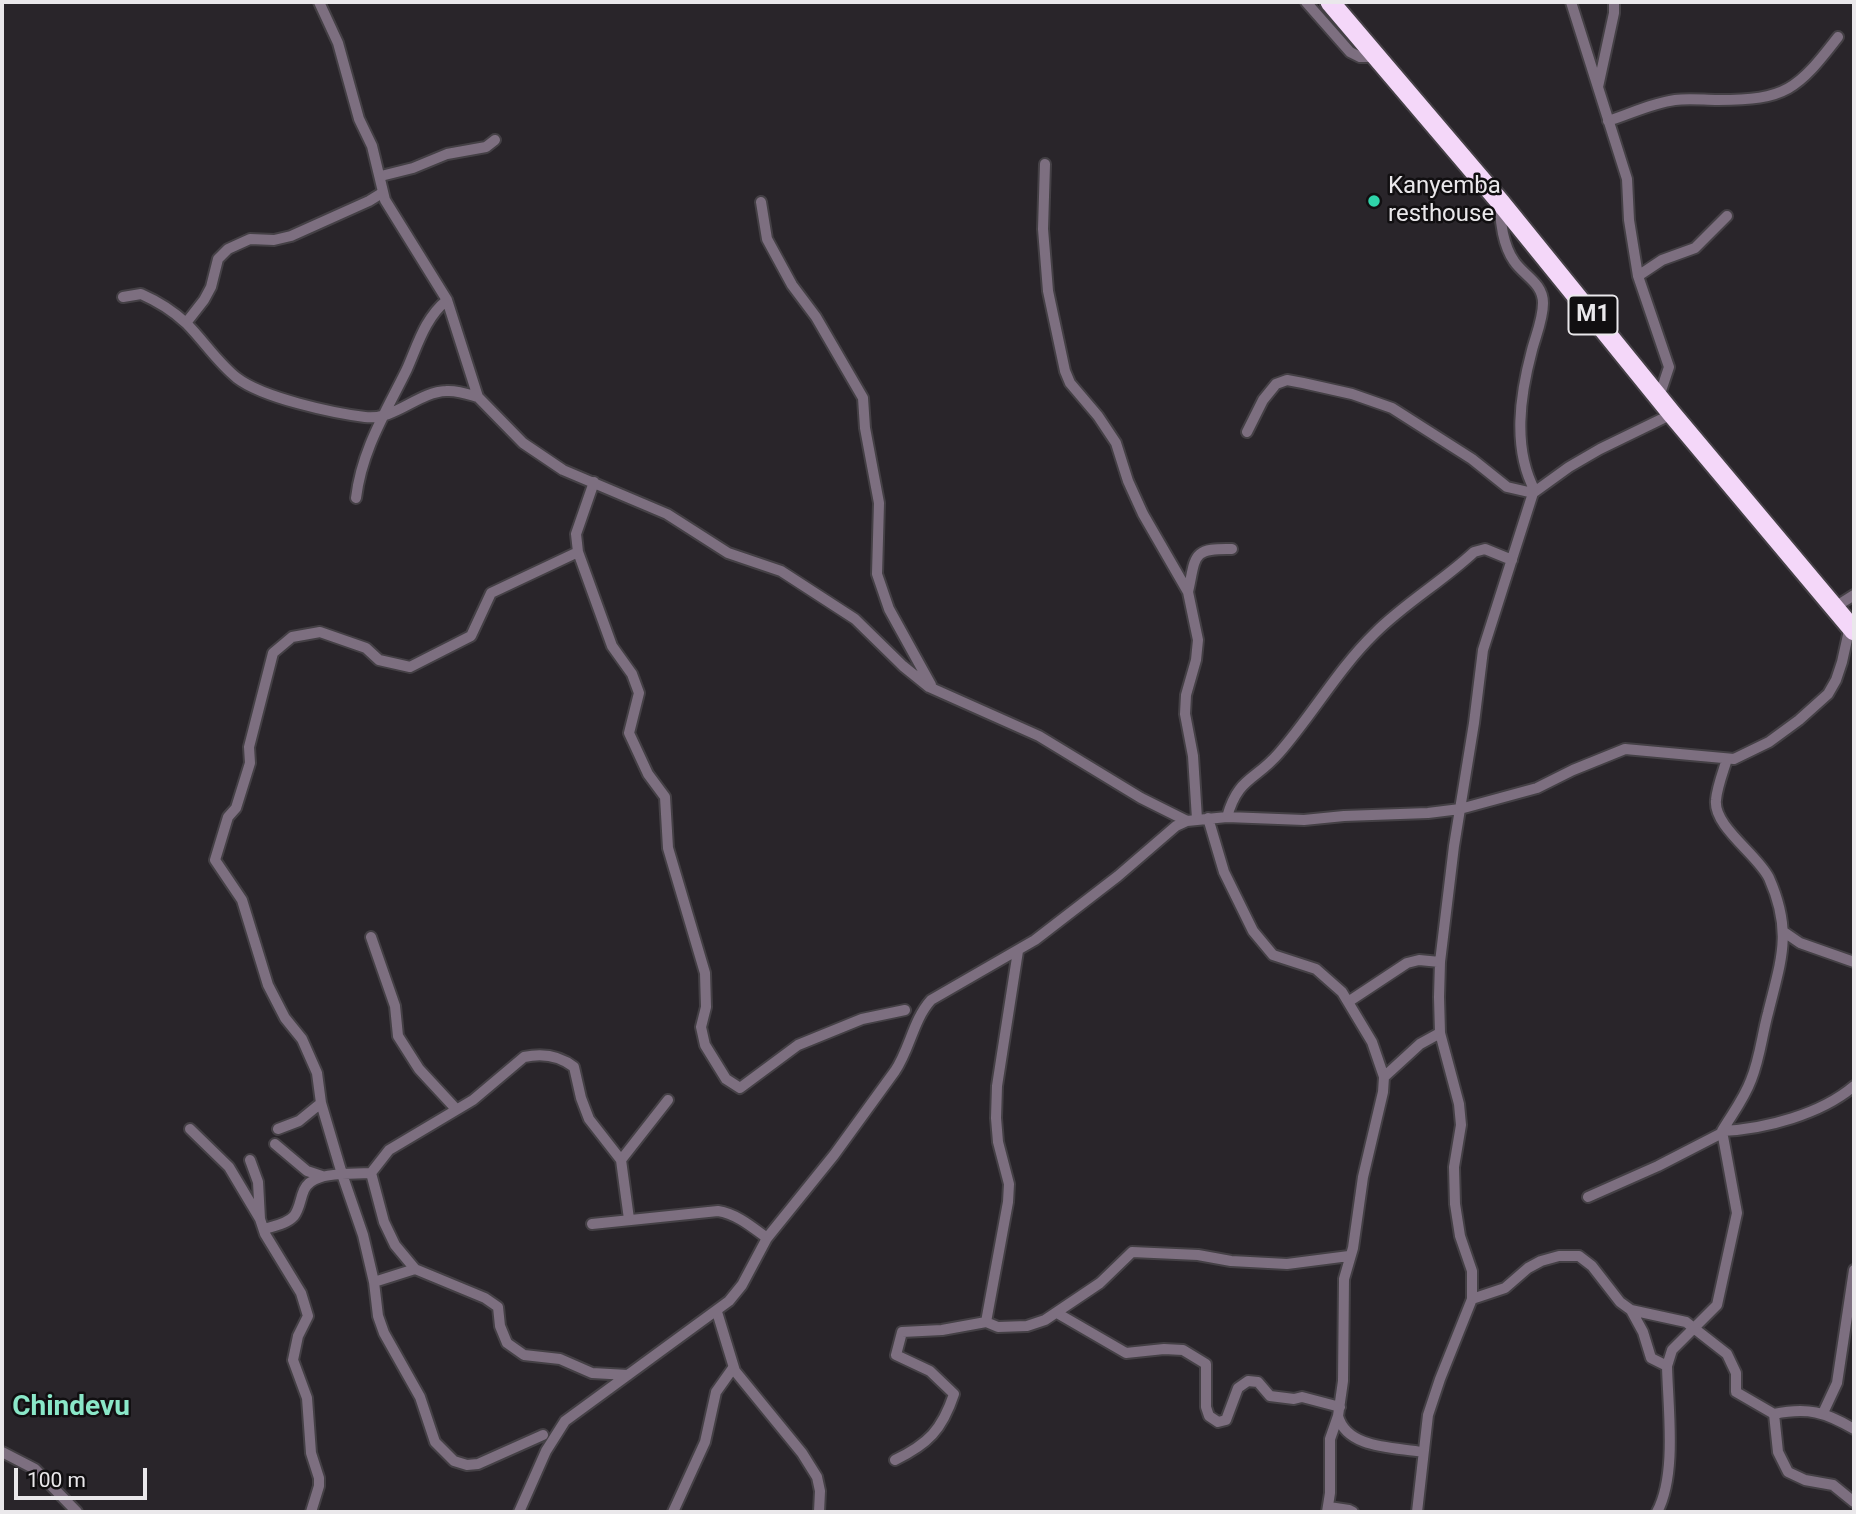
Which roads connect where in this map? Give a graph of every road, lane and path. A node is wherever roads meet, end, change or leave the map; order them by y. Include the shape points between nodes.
1 (319, 2) edge
2 (1307, 2) edge
3 (1330, 2) edge
4 (1571, 2) edge
5 (1614, 2) edge
6 (1838, 37) dead end
7 (1377, 57) junction
8 (1598, 88) junction
9 (1608, 121) junction
10 (495, 140) dead end
11 (1045, 164) dead end
12 (381, 176) junction
13 (383, 192) junction
14 (761, 202) dead end
15 (1501, 204) junction
16 (1727, 216) dead end
17 (1637, 276) junction
18 (123, 297) dead end
19 (447, 300) junction
20 (186, 323) junction
21 (478, 397) junction
22 (1659, 397) junction
23 (1672, 414) junction
24 (382, 416) junction
25 (1247, 432) dead end
26 (594, 482) junction
27 (1534, 492) junction
28 (356, 498) dead end
29 (1232, 549) dead end
30 (578, 552) junction
31 (1512, 559) junction
32 (1188, 592) junction
33 (1854, 595) edge
34 (1835, 607) junction
35 (1852, 629) edge
36 (1842, 662) junction
37 (1854, 669) edge
38 (935, 690) junction
39 (1727, 759) junction
40 (1460, 809) junction
41 (1227, 817) junction
42 (1197, 819) junction
43 (1784, 932) junction
44 (371, 937) dead end
45 (1018, 951) junction
46 (1440, 962) junction
47 (1854, 962) edge
48 (1348, 1002) junction
49 (905, 1010) dead end
50 (1440, 1033) junction
51 (1384, 1077) junction
52 (1854, 1086) edge
53 (668, 1101) dead end
54 (321, 1103) junction
55 (456, 1109) junction
56 (190, 1129) dead end
57 (278, 1129) dead end
58 (1722, 1132) junction
59 (275, 1144) dead end
60 (250, 1160) dead end
61 (621, 1160) junction
62 (371, 1173) junction
63 (342, 1174) junction
64 (322, 1176) junction
65 (1588, 1197) dead end
66 (629, 1219) junction
67 (262, 1224) junction
68 (593, 1224) dead end
69 (767, 1238) junction
70 (1349, 1256) junction
71 (415, 1269) junction
72 (1854, 1270) edge
73 (374, 1282) junction
74 (1472, 1299) junction
75 (1631, 1310) junction
76 (717, 1312) junction
77 (1057, 1313) junction
78 (986, 1322) junction
79 (1695, 1327) junction
80 (1667, 1366) junction
81 (733, 1368) junction
82 (628, 1374) junction
83 (1339, 1411) junction
84 (1823, 1413) junction
85 (1774, 1414) junction
86 (1854, 1429) edge
87 (542, 1435) dead end
88 (2, 1452) edge
89 (1422, 1452) junction
90 (895, 1460) dead end
91 (1854, 1502) edge
92 (1328, 1510) edge
93 (77, 1512) edge
94 (311, 1512) edge
95 (519, 1512) edge
96 (673, 1512) edge
97 (820, 1512) edge
98 (1353, 1512) edge
99 (1418, 1512) edge
100 (1657, 1512) edge

1 - 12 street via 338,43
2 - 7 street via 1350,52
3 - 7 highway, M1
4 - 8 street
5 - 8 street
6 - 9 street via 1797,84 1776,95 1748,100 1677,99
7 - 15 highway, M1
8 - 9 street
9 - 17 street via 1627,179
10 - 12 street via 486,147 447,154
11 - 32 street via 1043,229 1048,291 1065,370 1074,390 1115,443 1143,514
12 - 13 street
13 - 19 street via 389,209
13 - 20 street via 291,236 250,239 228,249 218,259 204,300
14 - 38 street via 767,239 863,398 878,503 877,574 889,609
15 - 22 highway, M1
15 - 27 street via 1511,257 1540,289 1544,300 1520,421 1525,468
16 - 17 street via 1695,248 1662,260
17 - 22 street via 1669,367
18 - 20 street via 141,293
19 - 21 street
19 - 24 street via 425,326
20 - 24 street via 223,365 254,388 330,411
21 - 24 street via 441,391
21 - 26 street via 523,443 563,470
22 - 23 highway, M1
23 - 27 street via 1600,449
23 - 34 highway, M1
24 - 28 street via 366,452
25 - 27 street via 1276,384 1287,380 1303,383 1392,408 1507,487
26 - 30 street via 576,534
26 - 38 street via 667,514 728,552 803,584 855,619
27 - 31 street
29 - 32 street via 1200,554
30 - 49 street via 612,646 639,693 629,733 648,774 665,797 668,848 705,974 701,1027 705,1045 726,1079 740,1088 799,1045 862,1019
30 - 54 street via 491,593 471,636 410,667 379,660 366,648 320,632 292,637 273,653 249,747 250,763 215,860 242,900 268,985 317,1073
31 - 40 street via 1483,650
31 - 41 street via 1479,549 1378,630 1329,685 1273,761 1237,791
32 - 42 street via 1198,640 1185,714
33 - 34 street
34 - 35 highway, M1
35 - 36 street
36 - 37 street
36 - 39 street via 1828,694 1799,720 1769,742
38 - 42 street via 1039,736 1141,798
39 - 40 street via 1625,749 1537,788
39 - 43 street via 1717,810 1767,875
40 - 41 street via 1304,820
40 - 46 street
41 - 42 street
42 - 45 street via 1176,826 1078,908
42 - 48 street via 1263,946 1273,955 1316,970 1336,985
43 - 47 street via 1800,943
43 - 58 street via 1783,955 1758,1059 1741,1102
44 - 55 street via 395,1006 398,1035 419,1069
45 - 69 street via 928,1004 895,1072
45 - 78 street via 997,1086 997,1130 1009,1184 1008,1202
46 - 48 street via 1407,963
46 - 50 street
48 - 51 street via 1373,1042
50 - 51 street
50 - 74 street via 1460,1104 1454,1194 1457,1224 1472,1271
51 - 70 street
52 - 58 street via 1797,1116
53 - 61 street
54 - 57 street via 299,1121
54 - 63 street
55 - 61 street via 524,1057 557,1058 574,1067 589,1119
55 - 62 street via 389,1150
56 - 67 street via 229,1167
58 - 65 street
58 - 79 street via 1737,1213 1717,1305
59 - 64 street via 307,1171
60 - 67 street via 260,1191
61 - 66 street
62 - 63 street
62 - 71 street via 384,1222
63 - 64 street
63 - 73 street
64 - 67 street via 305,1187 295,1215 288,1221
66 - 68 street
66 - 69 street via 728,1213
67 - 94 street via 308,1313 293,1360 307,1398 311,1453 319,1478
69 - 76 street via 742,1285
70 - 77 street via 1287,1264 1132,1252 1100,1283
70 - 83 street
71 - 73 street
71 - 82 street via 498,1307 507,1343 524,1355 560,1359 592,1373
72 - 84 street via 1837,1384
73 - 87 street via 384,1333 420,1397 435,1442 446,1455 467,1465 478,1464
74 - 75 street via 1505,1288 1541,1261 1573,1254 1592,1266
74 - 89 street via 1432,1400
75 - 79 street
75 - 80 street via 1651,1358
76 - 81 street
76 - 82 street
77 - 78 street via 1027,1326 998,1327
77 - 83 street via 1126,1353 1183,1350 1206,1364 1206,1407 1218,1422 1226,1420 1238,1388 1248,1381 1258,1382 1270,1396 1302,1397
78 - 90 street via 902,1332 896,1355 930,1371 954,1394 945,1420 919,1449
79 - 80 street via 1672,1350
79 - 85 street via 1731,1360 1736,1392
80 - 100 street via 1669,1459 1666,1490
81 - 96 street via 716,1392 705,1442
81 - 97 street via 812,1468 820,1486
82 - 95 street via 565,1420
83 - 89 street via 1345,1432 1358,1440
83 - 92 street via 1330,1440
84 - 85 street
84 - 86 street
85 - 91 street via 1778,1452 1788,1472 1833,1485
88 - 93 street via 35,1469
89 - 99 street
92 - 98 street

